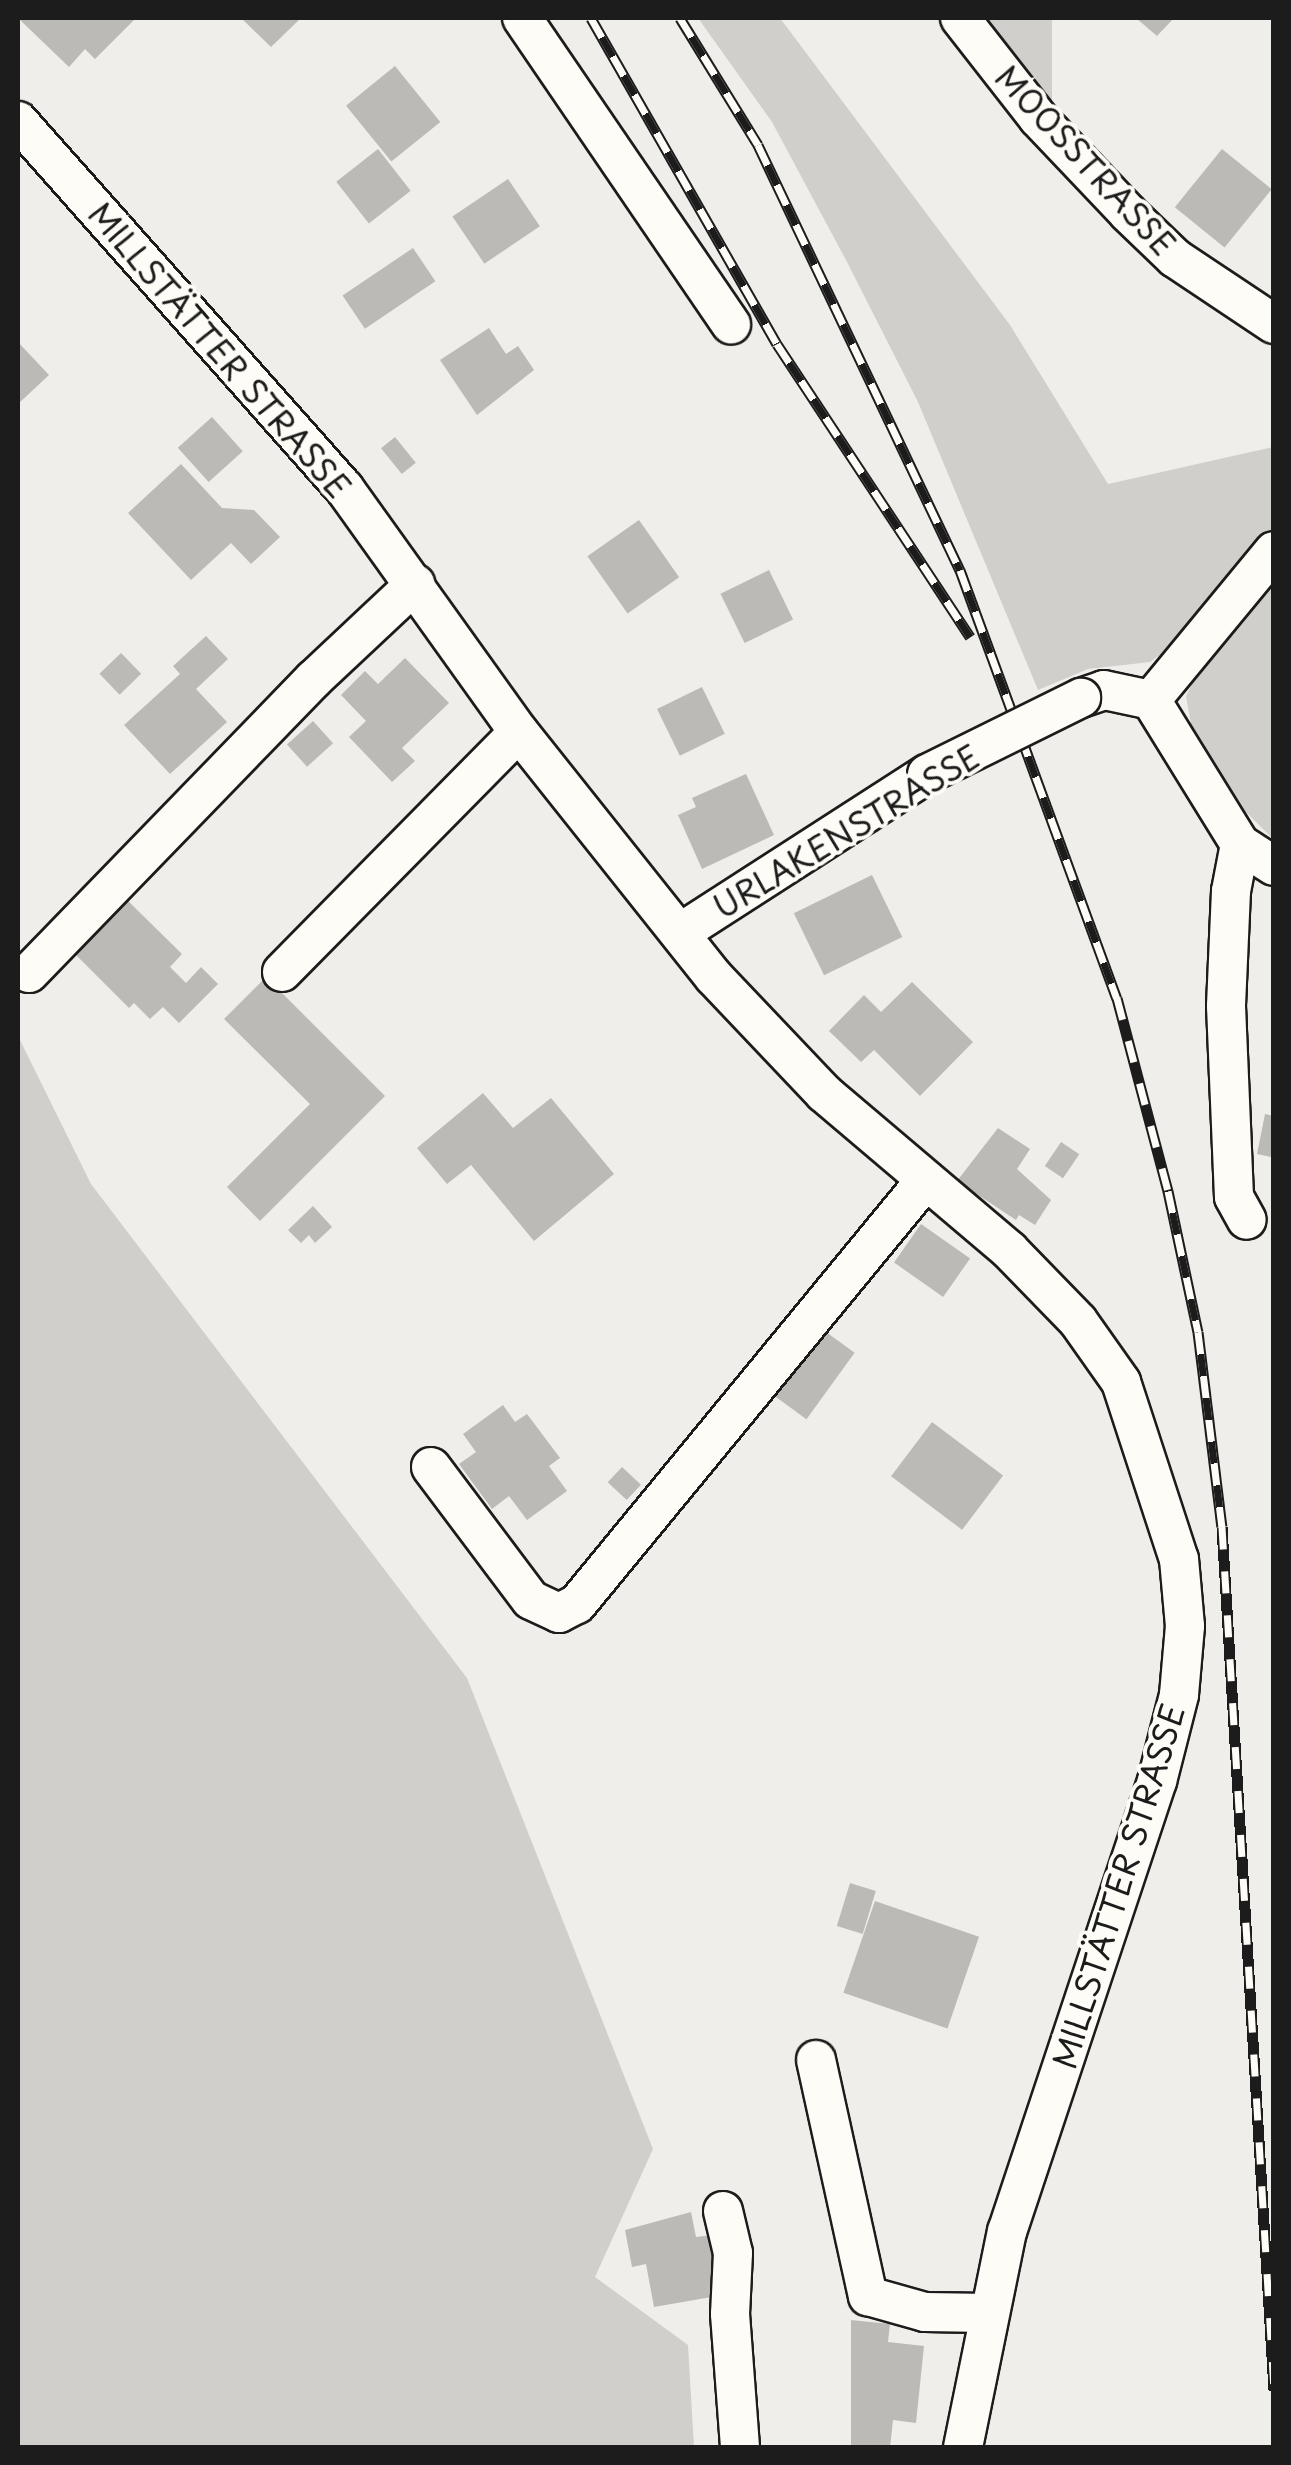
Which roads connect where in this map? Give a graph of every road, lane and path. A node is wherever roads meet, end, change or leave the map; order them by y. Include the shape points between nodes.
1 (522, 18) edge
2 (960, 18) edge
3 (19, 128) edge
4 (731, 324) dead end
5 (1274, 324) edge
6 (1274, 551) edge
7 (416, 584) junction
8 (1150, 700) junction
9 (519, 732) junction
10 (1240, 844) junction
11 (1274, 866) edge
12 (680, 933) junction
13 (282, 972) dead end
14 (29, 973) dead end
15 (925, 1180) junction
16 (1247, 1220) dead end
17 (431, 1467) dead end
18 (816, 2060) dead end
19 (723, 2210) dead end
20 (989, 2313) junction
21 (740, 2448) edge
22 (963, 2448) edge

1 - 4 street
2 - 5 street, MOOSSTRASSE via 1038,118 1175,258
3 - 7 street, MILLSTÄTTER STRASSE via 344,488
6 - 8 street
7 - 9 street, MILLSTÄTTER STRASSE
7 - 14 street via 314,678
8 - 10 street
8 - 12 street, URLAKENSTRASSE, bridge via 1116,690 1080,698 928,774
9 - 12 street, MILLSTÄTTER STRASSE
9 - 13 street
10 - 11 street
10 - 16 street via 1231,891 1227,1040 1234,1198
12 - 15 street, MILLSTÄTTER STRASSE via 824,1093
15 - 17 street via 577,1604 559,1613 531,1600
15 - 20 street, MILLSTÄTTER STRASSE via 1009,1250 1078,1321 1121,1382 1178,1560 1184,1626 1179,1695 1157,1782 1007,2231
18 - 20 street via 868,2296 924,2312
19 - 21 street via 733,2253 730,2314
20 - 22 street, MILLSTÄTTER STRASSE

